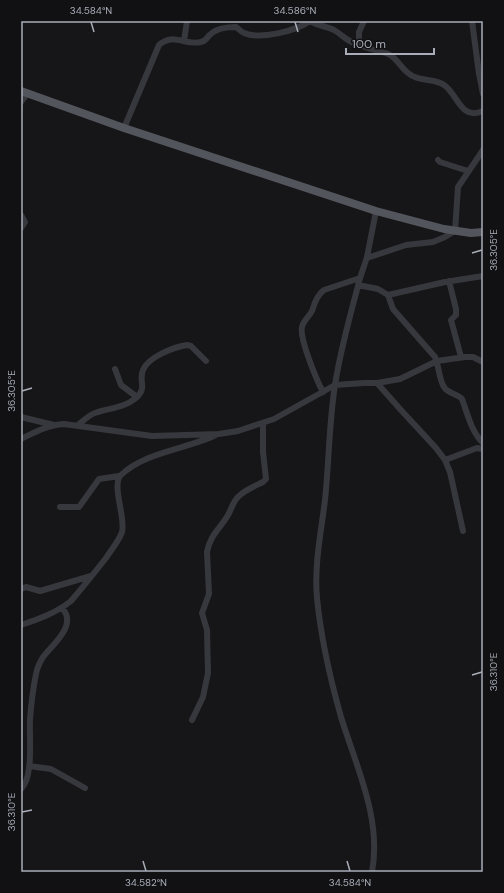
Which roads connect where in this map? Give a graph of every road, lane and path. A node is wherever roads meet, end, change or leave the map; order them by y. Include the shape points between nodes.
1 (187, 21) edge
2 (310, 21) edge
3 (364, 21) edge
4 (472, 21) edge
5 (184, 41) junction
6 (358, 44) junction
7 (24, 92) edge
8 (483, 94) edge
9 (21, 102) edge
10 (483, 111) edge
11 (124, 128) junction
12 (483, 150) edge
13 (438, 160) dead end
14 (468, 171) junction
15 (376, 210) junction
16 (21, 215) edge
17 (21, 228) edge
18 (455, 231) junction
19 (483, 232) edge
20 (366, 258) junction
21 (483, 276) edge
22 (360, 278) junction
23 (449, 281) junction
24 (358, 285) junction
25 (388, 295) junction
26 (461, 357) junction
27 (206, 361) dead end
28 (437, 361) junction
29 (483, 362) edge
30 (115, 369) dead end
31 (378, 384) junction
32 (335, 385) junction
33 (323, 392) junction
34 (137, 397) junction
35 (21, 418) edge
36 (264, 423) junction
37 (54, 425) junction
38 (78, 425) junction
39 (219, 434) junction
40 (21, 439) edge
41 (483, 443) edge
42 (483, 449) edge
43 (445, 460) junction
44 (120, 476) junction
45 (60, 507) dead end
46 (463, 531) dead end
47 (92, 576) junction
48 (21, 588) edge
49 (62, 608) junction
50 (21, 625) edge
51 (192, 720) dead end
52 (29, 766) junction
53 (85, 788) dead end
54 (21, 789) edge
55 (372, 872) edge

1 - 5 street
2 - 5 street via 291,30 263,35 248,34 236,27 229,27 212,33 202,42
2 - 6 street via 333,29 348,41
3 - 6 street via 359,32
4 - 8 street
5 - 11 street via 168,39 159,45
6 - 10 street via 389,54 415,77 442,83 461,108 468,112
7 - 9 street
7 - 11 main road
11 - 15 main road
12 - 14 street
13 - 14 street
14 - 18 street via 456,191
15 - 18 main road
15 - 20 street
16 - 17 street via 25,222
18 - 19 main road
18 - 20 street via 433,242 406,245
20 - 22 street
21 - 23 street
22 - 24 street
22 - 33 street via 320,293 301,330 315,376
23 - 25 street
23 - 26 street via 456,309 456,315 451,320
24 - 25 street via 378,289
24 - 32 street
25 - 28 street via 393,309
26 - 28 street
26 - 29 street via 473,357
27 - 34 street via 187,345 165,352 148,363 143,370 142,390
28 - 31 street via 400,379
28 - 41 street via 443,387 460,395 472,430
30 - 34 street via 121,385
31 - 32 street
31 - 43 street
32 - 33 street
32 - 55 street via 318,550 317,595 321,634 330,678 372,820
33 - 36 street
34 - 38 street via 125,404 91,415
35 - 37 street
36 - 39 street
36 - 51 street via 266,479 239,495 208,545 209,594 202,613 207,630 208,673 203,697
37 - 38 street
37 - 40 street
38 - 39 street via 152,436
39 - 44 street via 142,461
42 - 43 street via 477,448
43 - 46 street
44 - 45 street via 99,479 79,507
44 - 47 street via 118,483 122,531 117,543
47 - 48 street via 40,591
47 - 49 street
49 - 50 street
49 - 52 street via 68,620 66,628 43,657 36,673 30,720
52 - 53 street via 51,768
52 - 54 street

